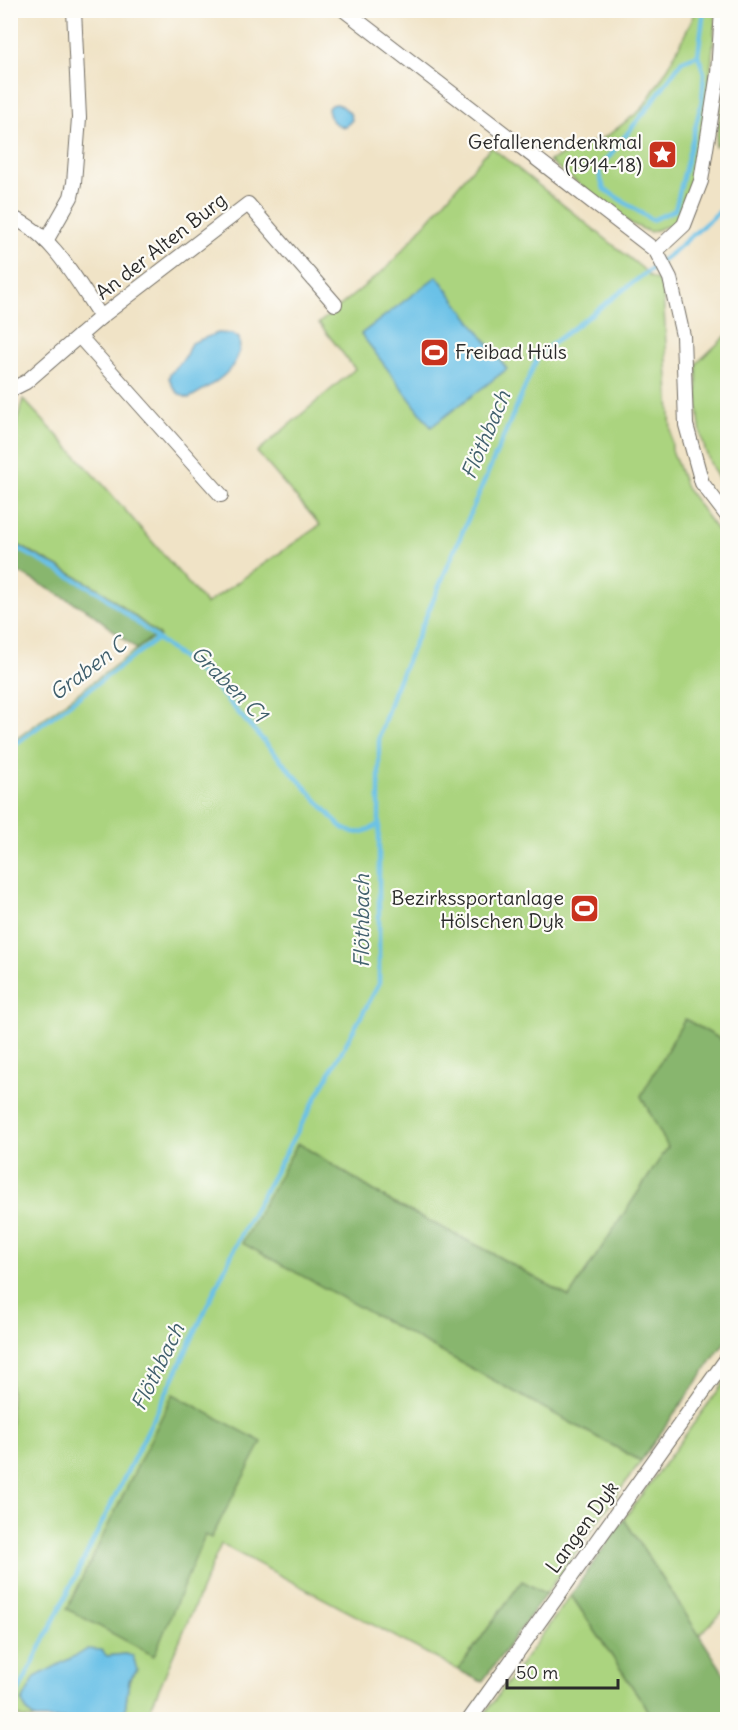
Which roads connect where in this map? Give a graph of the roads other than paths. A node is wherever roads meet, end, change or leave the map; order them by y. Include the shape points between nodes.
1 (74, 10) edge
2 (344, 10) edge
3 (723, 10) edge
4 (10, 217) edge
5 (46, 241) junction
6 (656, 251) junction
7 (336, 304) dead end
8 (101, 317) junction
9 (79, 336) junction
10 (10, 390) edge
11 (221, 495) dead end
12 (728, 517) edge
13 (728, 1358) edge
14 (468, 1719) edge

1 - 5 street via 80,118 74,183 71,197
2 - 6 street
3 - 6 street via 718,73 700,181 684,225
4 - 5 street via 20,220
5 - 8 street
6 - 12 street via 667,269 683,336 686,426 702,483
7 - 8 street, An der Alten Burg via 248,204
8 - 9 street, An der Alten Burg
9 - 10 street, An der Alten Burg via 26,382
9 - 11 street
13 - 14 street, Langen Dyk

